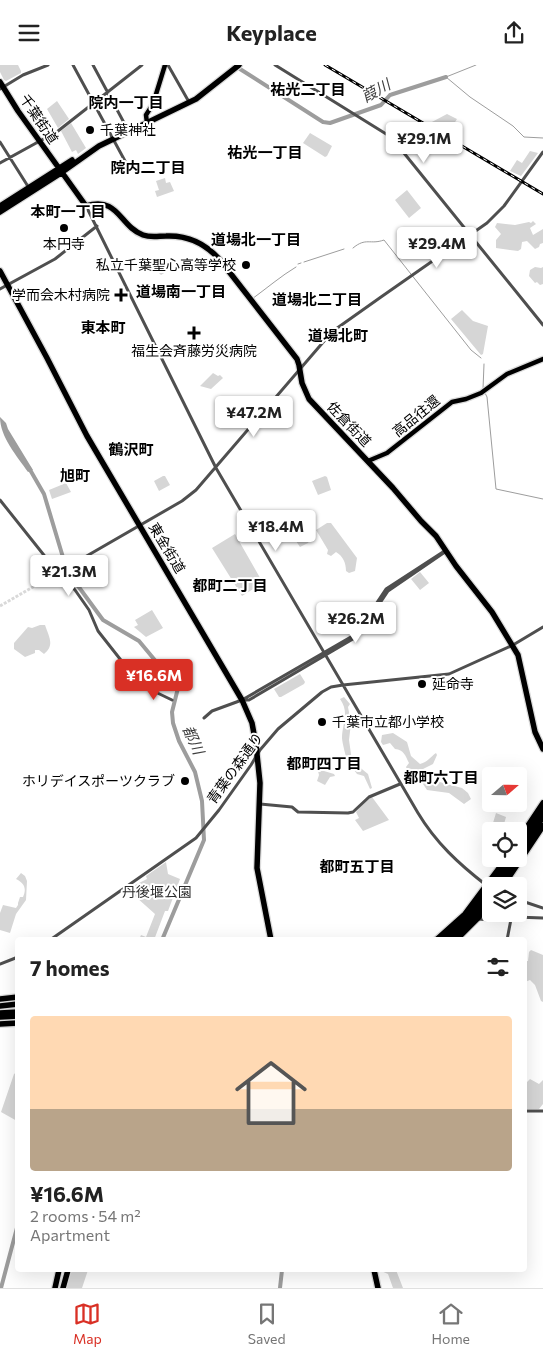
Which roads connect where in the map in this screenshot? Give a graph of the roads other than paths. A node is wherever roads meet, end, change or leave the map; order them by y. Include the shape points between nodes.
1 (48, 65) edge
2 (73, 65) edge
3 (93, 65) edge
4 (142, 65) edge
5 (166, 65) edge
6 (235, 65) edge
7 (239, 65) edge
8 (275, 65) edge
9 (1, 86) edge
10 (107, 92) junction
11 (189, 102) junction
12 (94, 103) junction
13 (146, 122) junction
14 (129, 131) junction
15 (114, 138) junction
16 (0, 142) edge
17 (39, 142) junction
18 (543, 152) edge
19 (10, 158) junction
20 (125, 161) dead end
21 (0, 163) edge
22 (60, 171) junction
23 (31, 189) junction
24 (0, 205) edge
25 (86, 206) junction
26 (0, 212) edge
27 (97, 226) junction
28 (470, 235) junction
29 (0, 271) edge
30 (8, 285) junction
31 (0, 289) edge
32 (543, 325) edge
33 (543, 359) edge
34 (299, 369) junction
35 (368, 461) junction
36 (216, 468) junction
37 (0, 500) edge
38 (139, 526) junction
39 (446, 550) junction
40 (58, 573) junction
41 (52, 576) tunnel mouth
42 (543, 627) edge
43 (513, 645) junction
44 (325, 654) junction
45 (343, 685) junction
46 (172, 700) dead end
47 (242, 700) junction
48 (204, 718) dead end
49 (259, 746) junction
50 (543, 749) edge
51 (254, 760) junction
52 (400, 784) junction
53 (543, 803) edge
54 (260, 804) junction
55 (543, 811) edge
56 (543, 817) edge
57 (543, 825) edge
58 (527, 827) edge
59 (527, 835) edge
60 (527, 842) edge
61 (509, 877) edge
62 (482, 881) edge
63 (482, 896) edge
64 (482, 898) edge
65 (527, 903) edge
66 (482, 906) edge
67 (543, 908) edge
68 (482, 914) edge
69 (527, 916) edge
70 (543, 918) edge
71 (478, 919) junction
72 (482, 919) edge
73 (511, 922) edge
74 (54, 937) edge
75 (270, 937) edge
76 (440, 937) edge
77 (446, 937) edge
78 (453, 937) edge
79 (459, 937) edge
80 (508, 937) edge
81 (15, 958) edge
82 (0, 964) edge
83 (0, 1000) edge
84 (15, 1001) edge
85 (15, 1003) edge
86 (15, 1010) edge
87 (0, 1011) edge
88 (15, 1018) edge
89 (15, 1020) edge
90 (0, 1022) edge
91 (527, 1111) edge
92 (543, 1111) edge
93 (58, 1272) edge
94 (59, 1272) edge
95 (67, 1272) edge
96 (374, 1272) edge
97 (54, 1288) edge
98 (61, 1288) edge
99 (378, 1288) edge

1 - 9 street
2 - 12 street
3 - 10 street
4 - 10 street
5 - 11 street
5 - 13 main road
6 - 11 highway
7 - 11 highway
8 - 28 street via 393,139
9 - 17 highway, 千葉街道
10 - 12 street
10 - 14 street
11 - 13 highway
12 - 15 street
12 - 17 street
13 - 14 highway
14 - 15 highway
15 - 20 street
15 - 22 highway
16 - 19 street
17 - 19 street
17 - 22 highway, 千葉街道
18 - 28 street via 504,206
19 - 21 street
19 - 23 street
22 - 23 highway
22 - 25 highway
23 - 24 highway
23 - 26 highway
25 - 27 street
25 - 34 highway, 佐倉街道 via 104,204 145,235 188,238 208,248 297,359
27 - 30 street via 56,259
27 - 36 street
28 - 32 street
28 - 34 street via 333,331
29 - 30 highway, 東金街道
30 - 31 street
30 - 38 highway, 東金街道
33 - 35 main road, 高品往還 via 506,374 483,392 452,402 390,451
34 - 35 highway, 佐倉街道 via 309,399
34 - 36 street
35 - 39 highway, 佐倉街道
36 - 38 street via 188,497
36 - 44 street
37 - 40 street
38 - 40 street
38 - 47 highway, 東金街道
39 - 43 highway, 佐倉街道
39 - 44 street via 386,589 356,634
40 - 41 street
40 - 46 street via 79,595 98,630 141,684
42 - 43 street, 青葉の森通り
43 - 45 street, 青葉の森通り via 449,674
43 - 50 highway, 佐倉街道 via 522,664 535,731
44 - 45 street
44 - 47 street
45 - 49 street, 青葉の森通り via 322,692
45 - 52 street
47 - 48 street via 212,711
47 - 49 highway, 東金街道
49 - 51 highway, 東金街道
51 - 54 highway, 東金街道 via 260,783
51 - 74 street, 青葉の森通り via 198,835
52 - 54 street via 369,797 348,813 298,812 292,807
52 - 62 street via 443,848
53 - 58 highway
54 - 75 highway, 東金街道 via 257,868
55 - 59 highway
56 - 60 highway
57 - 61 highway
63 - 76 highway
64 - 77 highway
65 - 67 street
66 - 78 highway
68 - 71 highway
69 - 70 street
71 - 72 street
71 - 79 highway
73 - 80 street
81 - 82 street
83 - 84 highway
85 - 87 highway
86 - 87 highway
87 - 88 highway
89 - 90 highway
91 - 92 street
93 - 97 highway
94 - 98 highway
95 - 98 highway
96 - 99 highway

